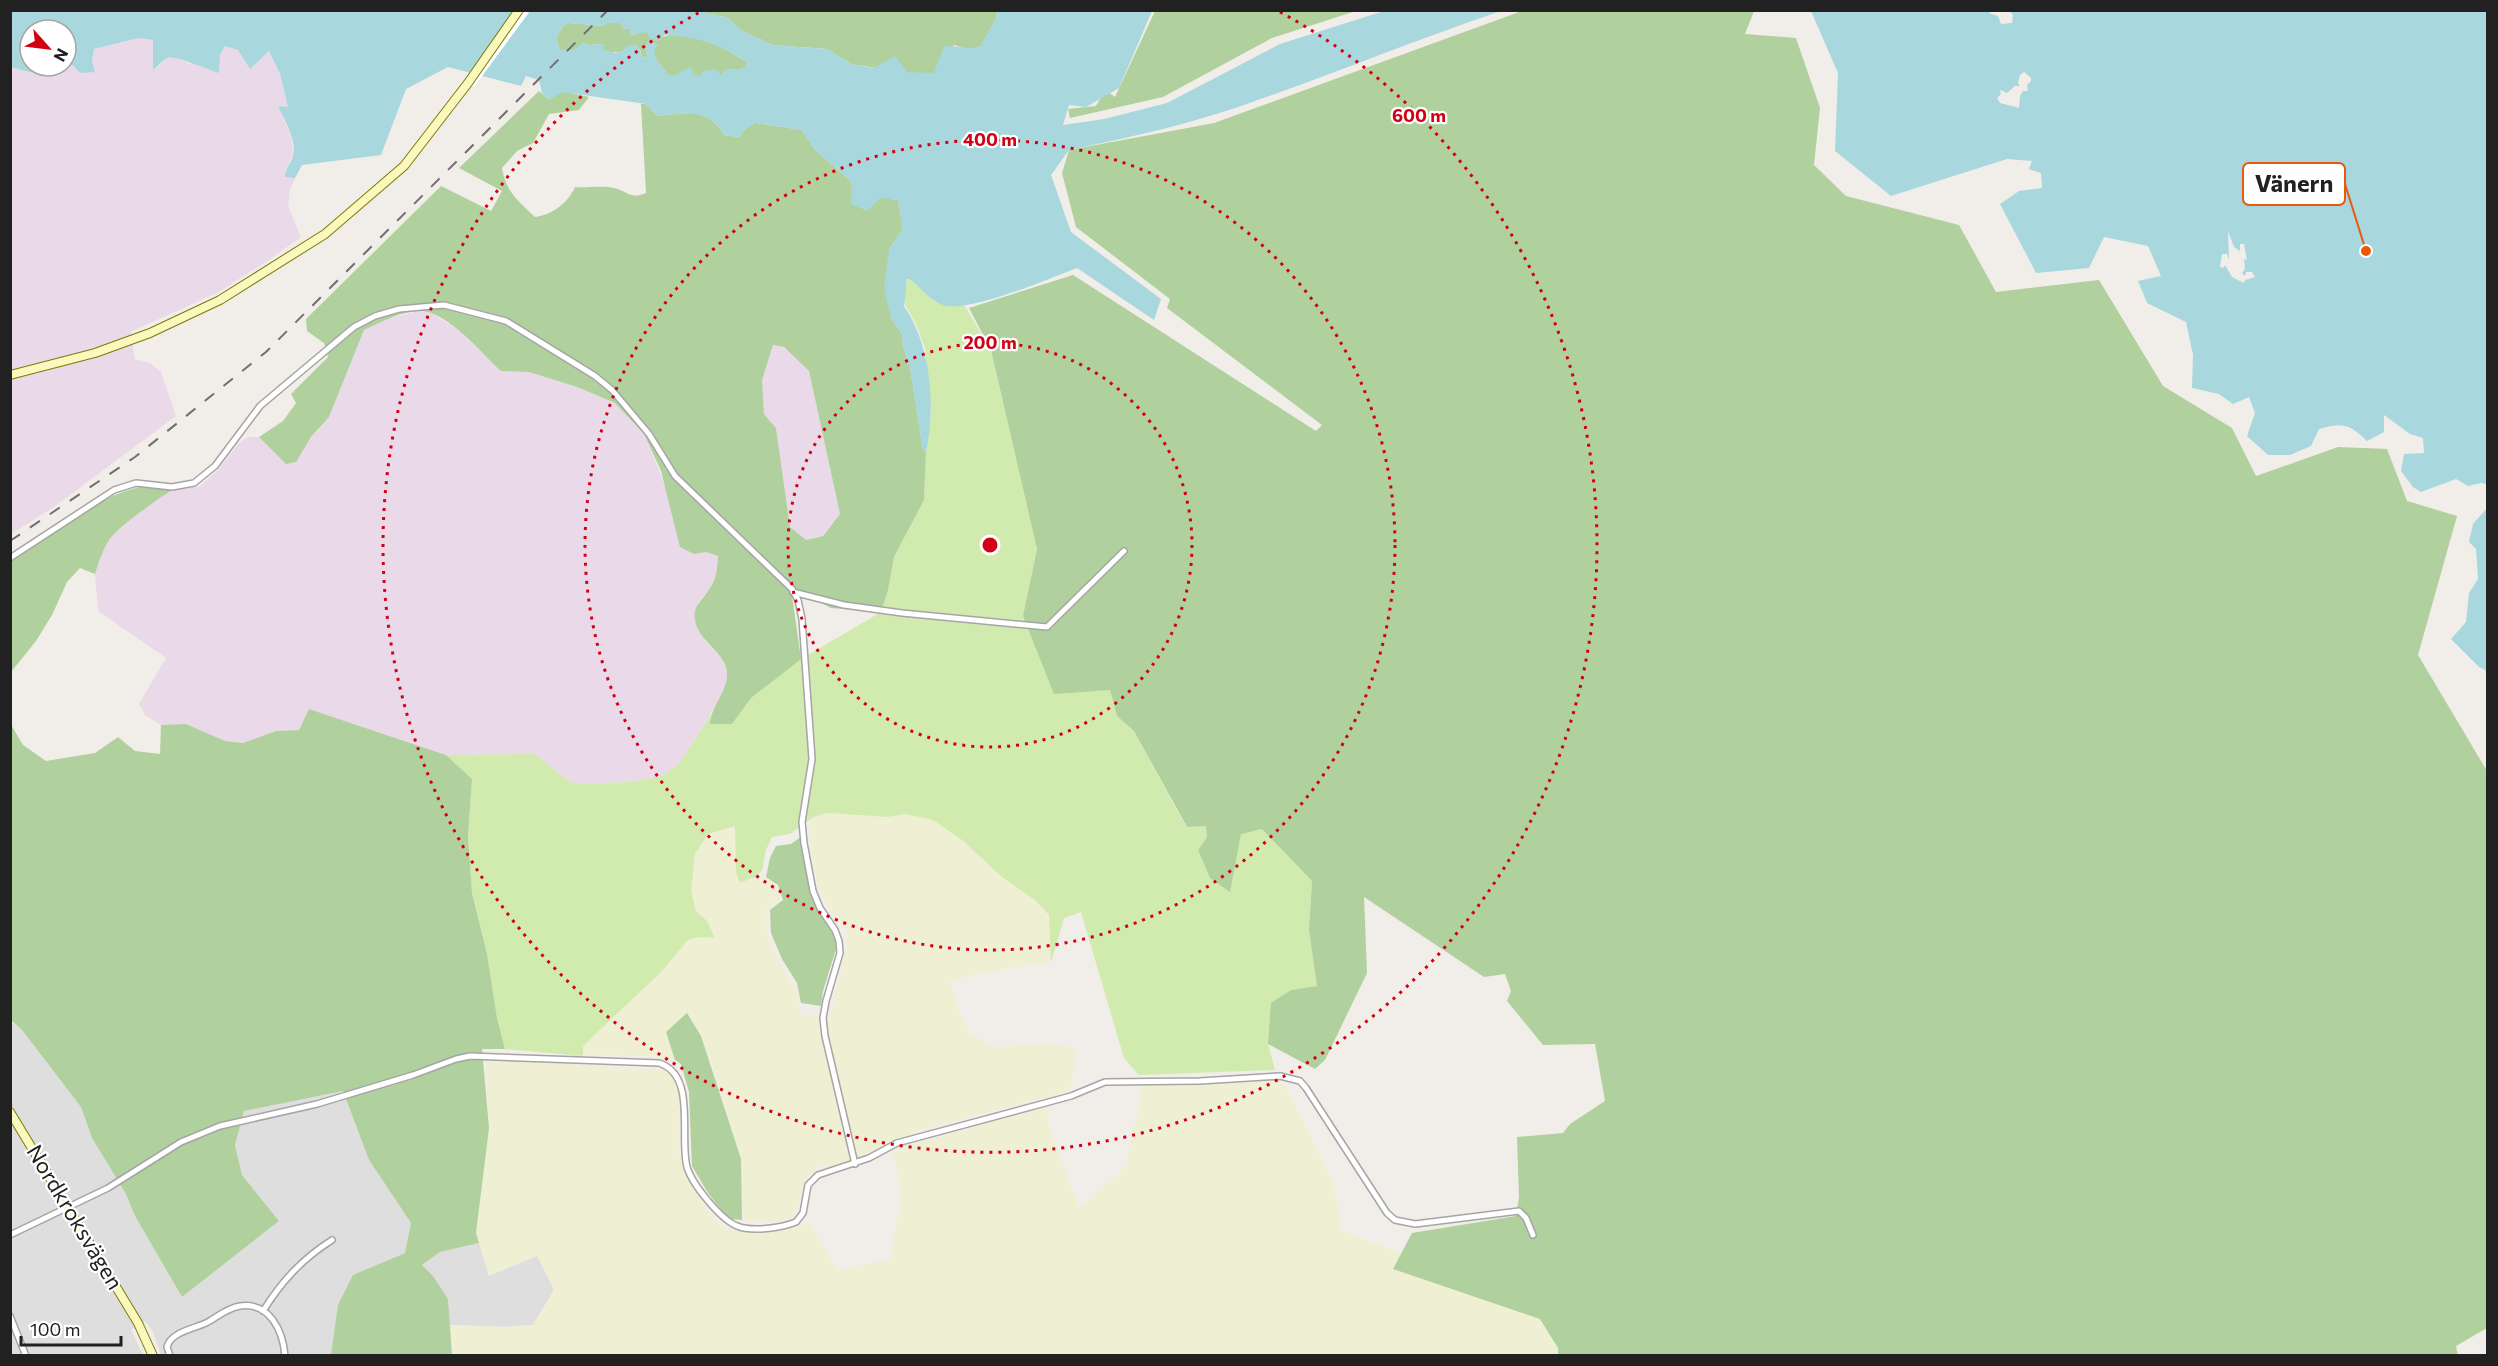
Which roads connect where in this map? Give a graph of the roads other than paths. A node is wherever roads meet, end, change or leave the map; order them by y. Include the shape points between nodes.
1 (519, 10) edge
2 (10, 375) edge
3 (1124, 551) dead end
4 (10, 558) edge
5 (794, 592) junction
6 (10, 1112) edge
7 (855, 1164) junction
8 (69, 1208) junction
9 (10, 1235) edge
10 (1533, 1235) dead end
11 (332, 1240) dead end
12 (263, 1311) junction
13 (10, 1316) edge
14 (26, 1356) edge
15 (153, 1356) edge
16 (170, 1356) edge
17 (285, 1356) edge

1 - 2 street via 404,166 325,234 220,300 150,333 95,353
3 - 5 street via 1047,627 855,607
4 - 5 street via 114,489 136,483 172,487 194,483 215,466 260,406 354,327 399,309 444,305 506,321 595,376 649,434 675,476
5 - 7 street via 802,619 812,759 802,822 804,843 813,891 840,941 826,1001 825,1036
6 - 8 street, Nordkroksvägen
7 - 8 street via 812,1180 803,1213 795,1222 752,1228 736,1226 703,1193 689,1171 682,1089 668,1066 470,1056 317,1104 220,1126 181,1142
7 - 10 street via 897,1143 1063,1098 1105,1082 1280,1076 1300,1081 1306,1088 1395,1220 1415,1224 1518,1211 1526,1218
8 - 9 street
8 - 15 street, Nordkroksvägen via 138,1323
11 - 12 street via 286,1277
12 - 16 street via 250,1306 228,1310 172,1338 167,1347
12 - 17 street via 280,1331
13 - 14 street

